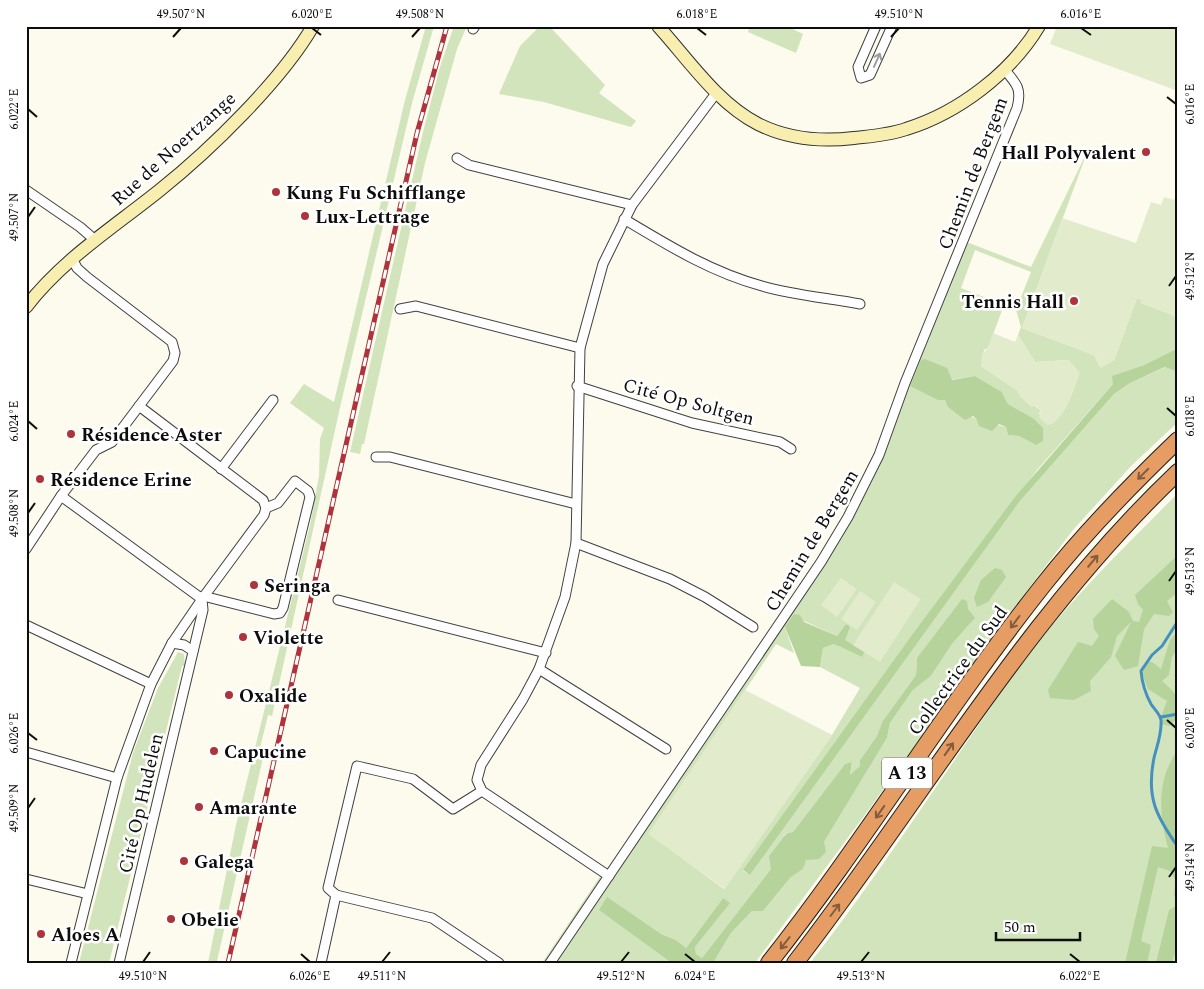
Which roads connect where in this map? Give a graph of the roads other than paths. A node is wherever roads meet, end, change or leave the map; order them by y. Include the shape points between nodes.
1 (313, 26) edge
2 (658, 26) edge
3 (876, 26) edge
4 (892, 26) edge
5 (1039, 26) edge
6 (1004, 69) junction
7 (717, 92) junction
8 (457, 158) dead end
9 (26, 190) edge
10 (632, 205) junction
11 (624, 219) junction
12 (95, 240) junction
13 (72, 258) junction
14 (860, 304) dead end
15 (26, 307) edge
16 (400, 309) dead end
17 (580, 348) junction
18 (577, 386) junction
19 (273, 400) dead end
20 (139, 406) junction
21 (1178, 440) edge
22 (791, 449) dead end
23 (376, 457) dead end
24 (221, 468) junction
25 (1178, 472) edge
26 (61, 496) junction
27 (576, 504) junction
28 (266, 508) junction
29 (576, 543) junction
30 (26, 548) edge
31 (202, 597) junction
32 (338, 600) dead end
33 (26, 625) edge
34 (753, 627) dead end
35 (172, 644) junction
36 (193, 651) junction
37 (546, 653) junction
38 (539, 669) junction
39 (151, 684) junction
40 (666, 749) dead end
41 (26, 752) edge
42 (117, 778) junction
43 (482, 791) junction
44 (609, 876) junction
45 (26, 879) edge
46 (88, 894) junction
47 (336, 895) junction
48 (71, 963) edge
49 (119, 963) edge
50 (321, 963) edge
51 (499, 963) edge
52 (550, 963) edge
53 (769, 963) edge
54 (795, 963) edge

1 - 12 main road, Rue de Noertzange via 286,64 234,122 162,189
2 - 7 main road
3 -> 4 street via 858,67 861,78 870,75
5 - 6 main road
6 - 7 main road via 971,96 922,124 882,135 835,140 804,139 775,131 743,115
6 - 44 street, Chemin de Bergem via 1021,95 1017,108 867,481 821,562
7 - 10 street
8 - 10 street via 468,165
9 - 12 street
10 - 11 street
11 - 14 street via 681,254 723,273 763,286
11 - 17 street via 603,264
12 - 13 main road, Rue de Noertzange
13 - 15 main road, Rue de Noertzange via 50,277
13 - 20 street via 87,277 172,342 173,361
16 - 17 street via 416,306
17 - 18 street
18 - 22 street, Cité Op Soltgen via 692,423 780,442
18 - 27 street
19 - 24 street
20 - 24 street
20 - 26 street via 112,442 96,450
21 -> 53 highway, Collectrice du Sud / A 13 via 1139,477 1044,583 840,870
23 - 27 street via 390,457
24 - 28 street via 263,500
54 -> 25 highway, Collectrice du Sud / A 13 via 1015,658 1104,548
26 - 30 street
26 - 31 street
27 - 29 street
28 - 31 street, Cité Op Hudelen
28 - 31 street via 278,503 295,481 308,491 310,497 280,613
29 - 34 street via 670,579
29 - 37 street via 565,597
31 - 35 street, Cité Op Hudelen
31 - 36 street, Cité Op Hudelen via 203,610
32 - 37 street
33 - 39 street
35 - 36 street via 184,645
35 - 39 street, Cité Op Hudelen
36 - 49 street, Cité Op Hudelen
37 - 38 street
38 - 40 street
38 - 43 street via 481,765 476,780
39 - 42 street, Cité Op Hudelen
41 - 42 street, Cité Op Hudelen
42 - 46 street, Cité Op Hudelen
43 - 44 street
43 - 47 street via 453,809 413,779 357,766 328,888
44 - 52 street, Chemin de Bergem
45 - 46 street
46 - 48 street, Cité Op Hudelen
47 - 50 street
47 - 51 street via 432,918

